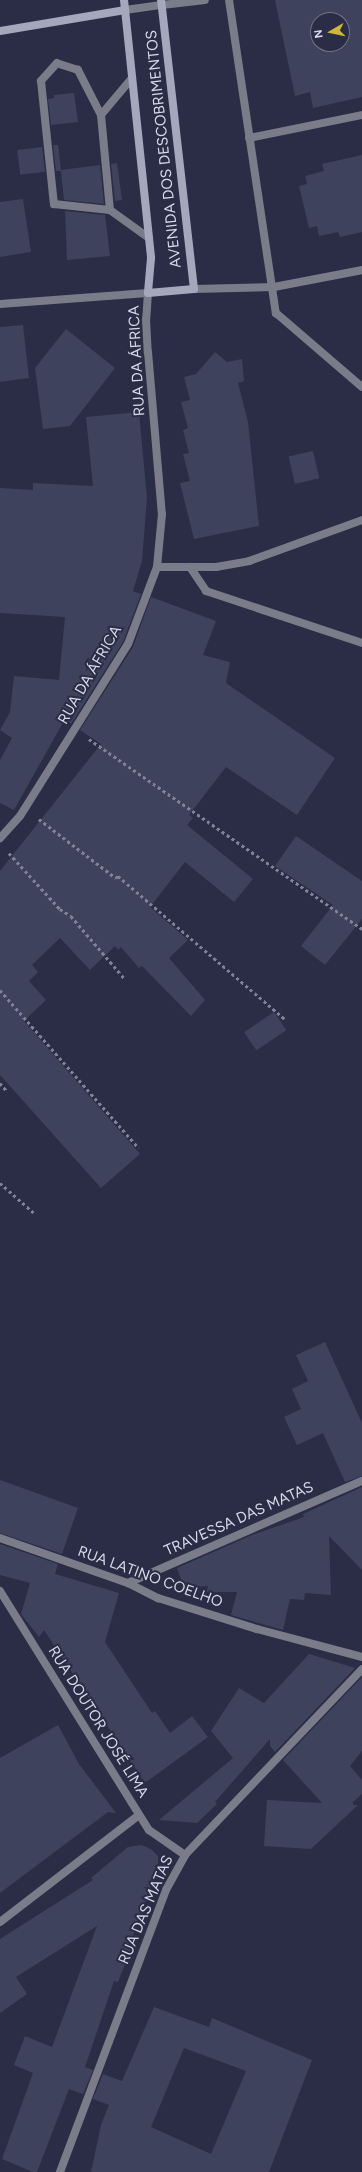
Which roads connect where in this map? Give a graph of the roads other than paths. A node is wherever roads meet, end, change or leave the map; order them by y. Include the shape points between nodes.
1 (124, 0) edge
2 (205, 0) edge
3 (229, 0) edge
4 (162, 3) edge
5 (125, 10) junction
6 (0, 31) edge
7 (132, 78) junction
8 (101, 115) junction
9 (362, 116) edge
10 (249, 138) junction
11 (110, 210) junction
12 (149, 238) junction
13 (362, 270) edge
14 (274, 287) junction
15 (194, 289) junction
16 (148, 293) junction
17 (0, 304) edge
18 (362, 387) edge
19 (362, 520) edge
20 (157, 567) junction
21 (190, 567) junction
22 (362, 643) edge
23 (0, 838) edge
24 (362, 1481) edge
25 (0, 1538) edge
26 (128, 1583) junction
27 (0, 1591) edge
28 (362, 1657) edge
29 (362, 1669) edge
30 (139, 1816) junction
31 (185, 1855) junction
32 (0, 1922) edge
33 (60, 2172) edge

1 - 5 main road, AVENIDA DOS DESCOBRIMENTOS
2 - 4 street
3 - 10 street
4 - 5 street
4 - 15 main road, AVENIDA DOS DESCOBRIMENTOS
5 - 6 main road
5 - 7 main road, AVENIDA DOS DESCOBRIMENTOS
7 - 8 street
7 - 12 main road, AVENIDA DOS DESCOBRIMENTOS
8 - 11 street
8 - 11 street via 78,70 57,63 41,81 54,204
9 - 10 street
10 - 14 street
11 - 12 street
12 - 16 main road, AVENIDA DOS DESCOBRIMENTOS via 151,258
13 - 14 street
14 - 15 street
14 - 18 street via 276,313
15 - 16 main road
16 - 17 street
16 - 20 street, RUA DA ÁFRICA via 148,352 162,514
19 - 21 street via 249,561 216,567
20 - 21 street
20 - 23 street, RUA DA ÁFRICA via 128,644 25,807
21 - 22 street via 206,591
24 - 26 street, TRAVESSA DAS MATAS
25 - 26 street, RUA LATINO COELHO
26 - 28 street, RUA LATINO COELHO via 158,1598 257,1629
27 - 30 street, RUA DOUTOR JOSÉ LIMA
29 - 31 street, RUA DAS MATAS
30 - 31 street, RUA DOUTOR JOSÉ LIMA via 148,1830
30 - 32 street
31 - 33 street, RUA DAS MATAS via 167,1888

